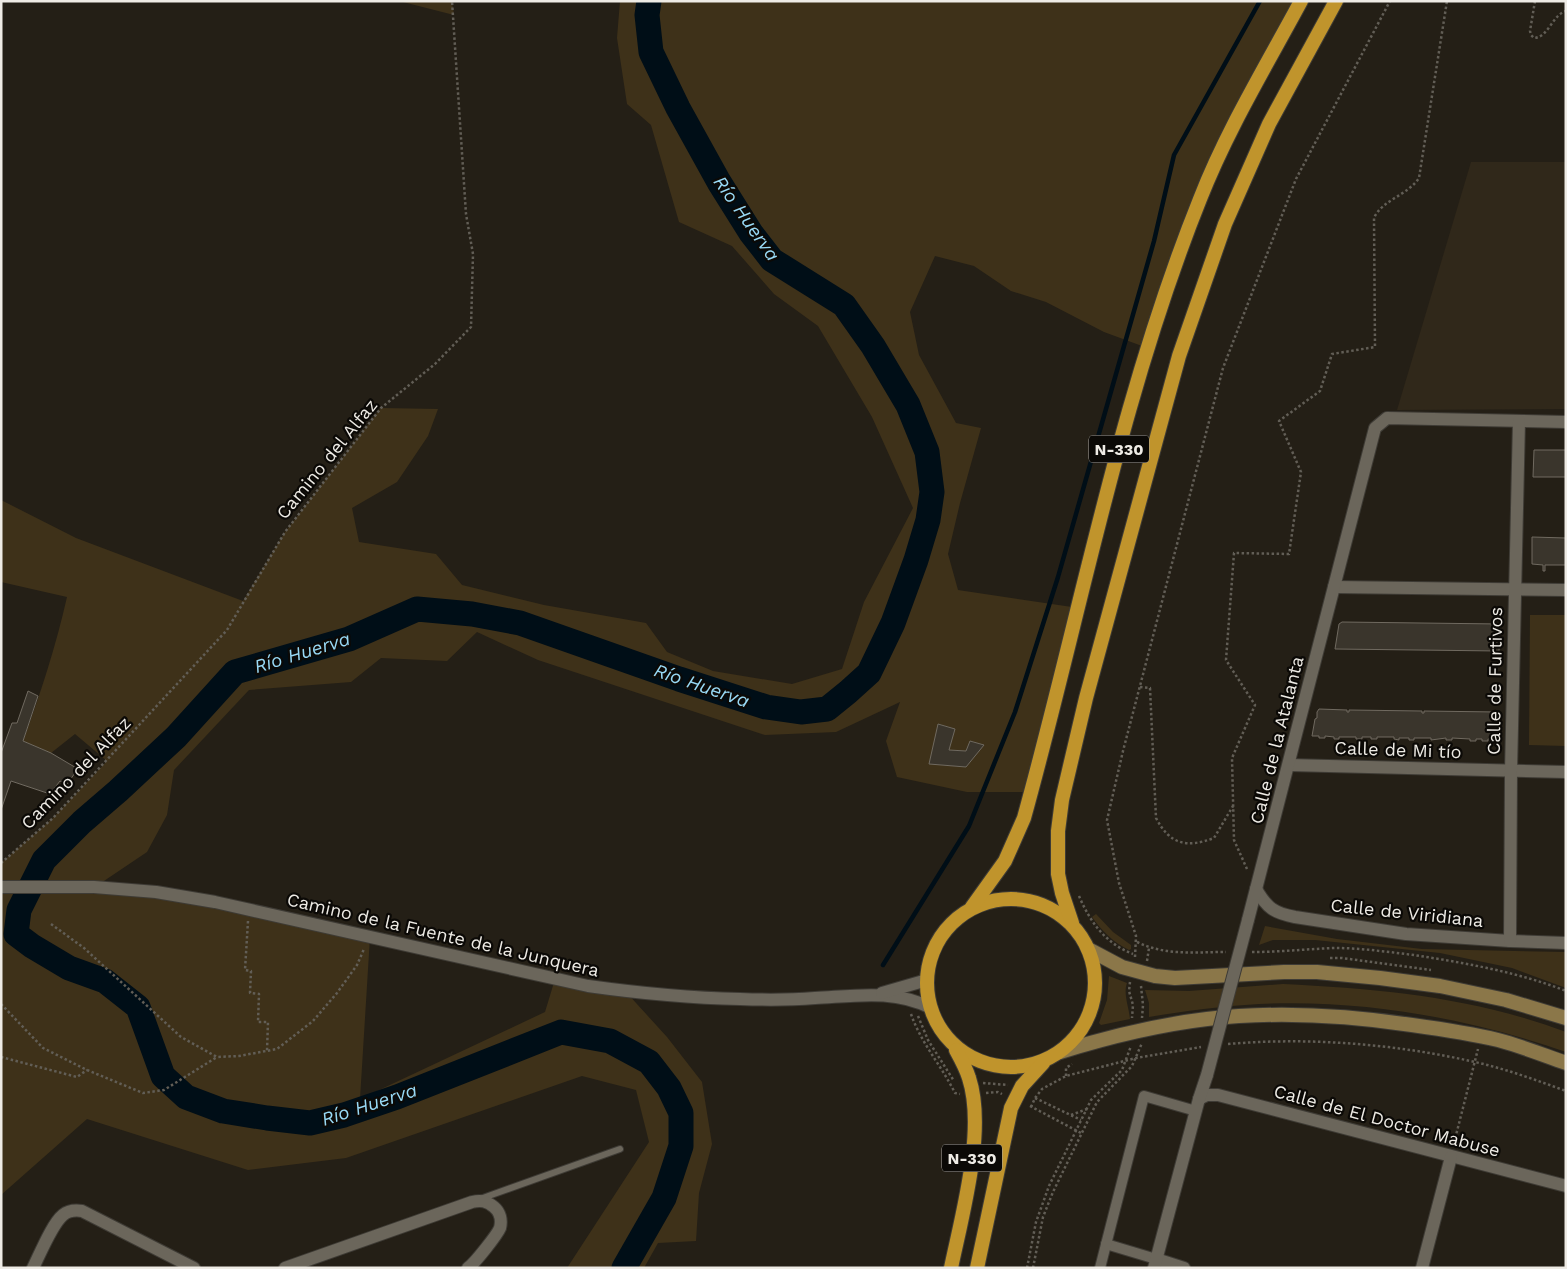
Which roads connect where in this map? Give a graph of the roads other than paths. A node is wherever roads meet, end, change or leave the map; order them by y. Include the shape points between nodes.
1 (1301, 1) edge
2 (1336, 1) edge
3 (1519, 421) junction
4 (1566, 422) edge
5 (1334, 587) junction
6 (1514, 590) junction
7 (1566, 590) edge
8 (1289, 765) junction
9 (1511, 771) junction
10 (1566, 772) edge
11 (1, 887) edge
12 (1256, 889) junction
13 (972, 907) junction
14 (1072, 923) junction
15 (1510, 941) junction
16 (1566, 942) edge
17 (1090, 950) junction
18 (927, 980) junction
19 (880, 994) junction
20 (931, 1008) junction
21 (1566, 1018) edge
22 (956, 1049) junction
23 (1060, 1052) junction
24 (1045, 1061) junction
25 (1566, 1063) edge
26 (1197, 1105) junction
27 (620, 1149) dead end
28 (1451, 1157) junction
29 (1566, 1186) edge
30 (472, 1202) junction
31 (1106, 1244) junction
32 (1155, 1263) edge
33 (33, 1268) edge
34 (194, 1268) edge
35 (284, 1268) edge
36 (468, 1268) edge
37 (951, 1268) edge
38 (977, 1268) edge
39 (1100, 1268) edge
40 (1184, 1268) edge
41 (1422, 1268) edge

1 - 13 highway, N-330 via 1234,126 1200,198 1140,374 1024,818 1005,861
2 - 14 highway, N-330 via 1265,134 1225,224 1179,356 1086,698 1062,800 1058,874
3 - 4 street
3 - 5 street, Calle de la Atalanta via 1387,418 1375,428
3 - 6 street, Calle de Furtivos
5 - 6 street
5 - 8 street, Calle de la Atalanta
6 - 7 street
6 - 9 street, Calle de Furtivos
8 - 9 street, Calle de Mi tío
8 - 12 street, Calle de la Atalanta
9 - 10 street, Calle de Mi tío
9 - 15 street, Calle de Furtivos
11 - 19 street, Camino de la Fuente de la Junquera via 94,887 156,892 626,992 740,1000
12 - 15 street, Calle de Viridiana via 1268,907 1295,918 1406,934
12 - 26 street, Calle de la Atalanta, bridge
13 - 14 highway, N-330 via 1001,899 1021,899 1040,904
13 - 18 highway, N-330 via 950,925 937,943
14 - 17 highway, N-330
15 - 16 street, Calle de Viridiana
17 - 21 main road via 1122,967 1144,974 1174,978 1317,972 1380,978 1506,1000
17 - 23 highway, N-330 via 1095,976 1090,1013 1082,1029
18 - 19 street, Camino de la Fuente de la Junquera
18 - 20 highway, N-330
19 - 20 street, Camino de la Fuente de la Junquera via 906,998
20 - 22 highway, N-330
22 - 24 highway, N-330 via 994,1067 1011,1068
22 - 37 highway, N-330 via 970,1078 975,1124
23 - 24 highway, N-330
23 - 25 main road via 1138,1038 1209,1018 1282,1014 1367,1019 1460,1031 1500,1040
24 - 38 highway, N-330 via 1022,1086 1011,1108
26 - 28 street, Calle de El Doctor Mabuse via 1207,1095 1218,1095
26 - 31 street via 1144,1096
26 - 32 street, Calle de la Atalanta
27 - 30 lane
28 - 29 street, Calle de El Doctor Mabuse
28 - 41 street
30 - 35 street
30 - 36 street via 489,1203 501,1218 500,1229
31 - 32 street
31 - 39 street
32 - 40 street
33 - 34 street via 56,1222 73,1210 82,1211

